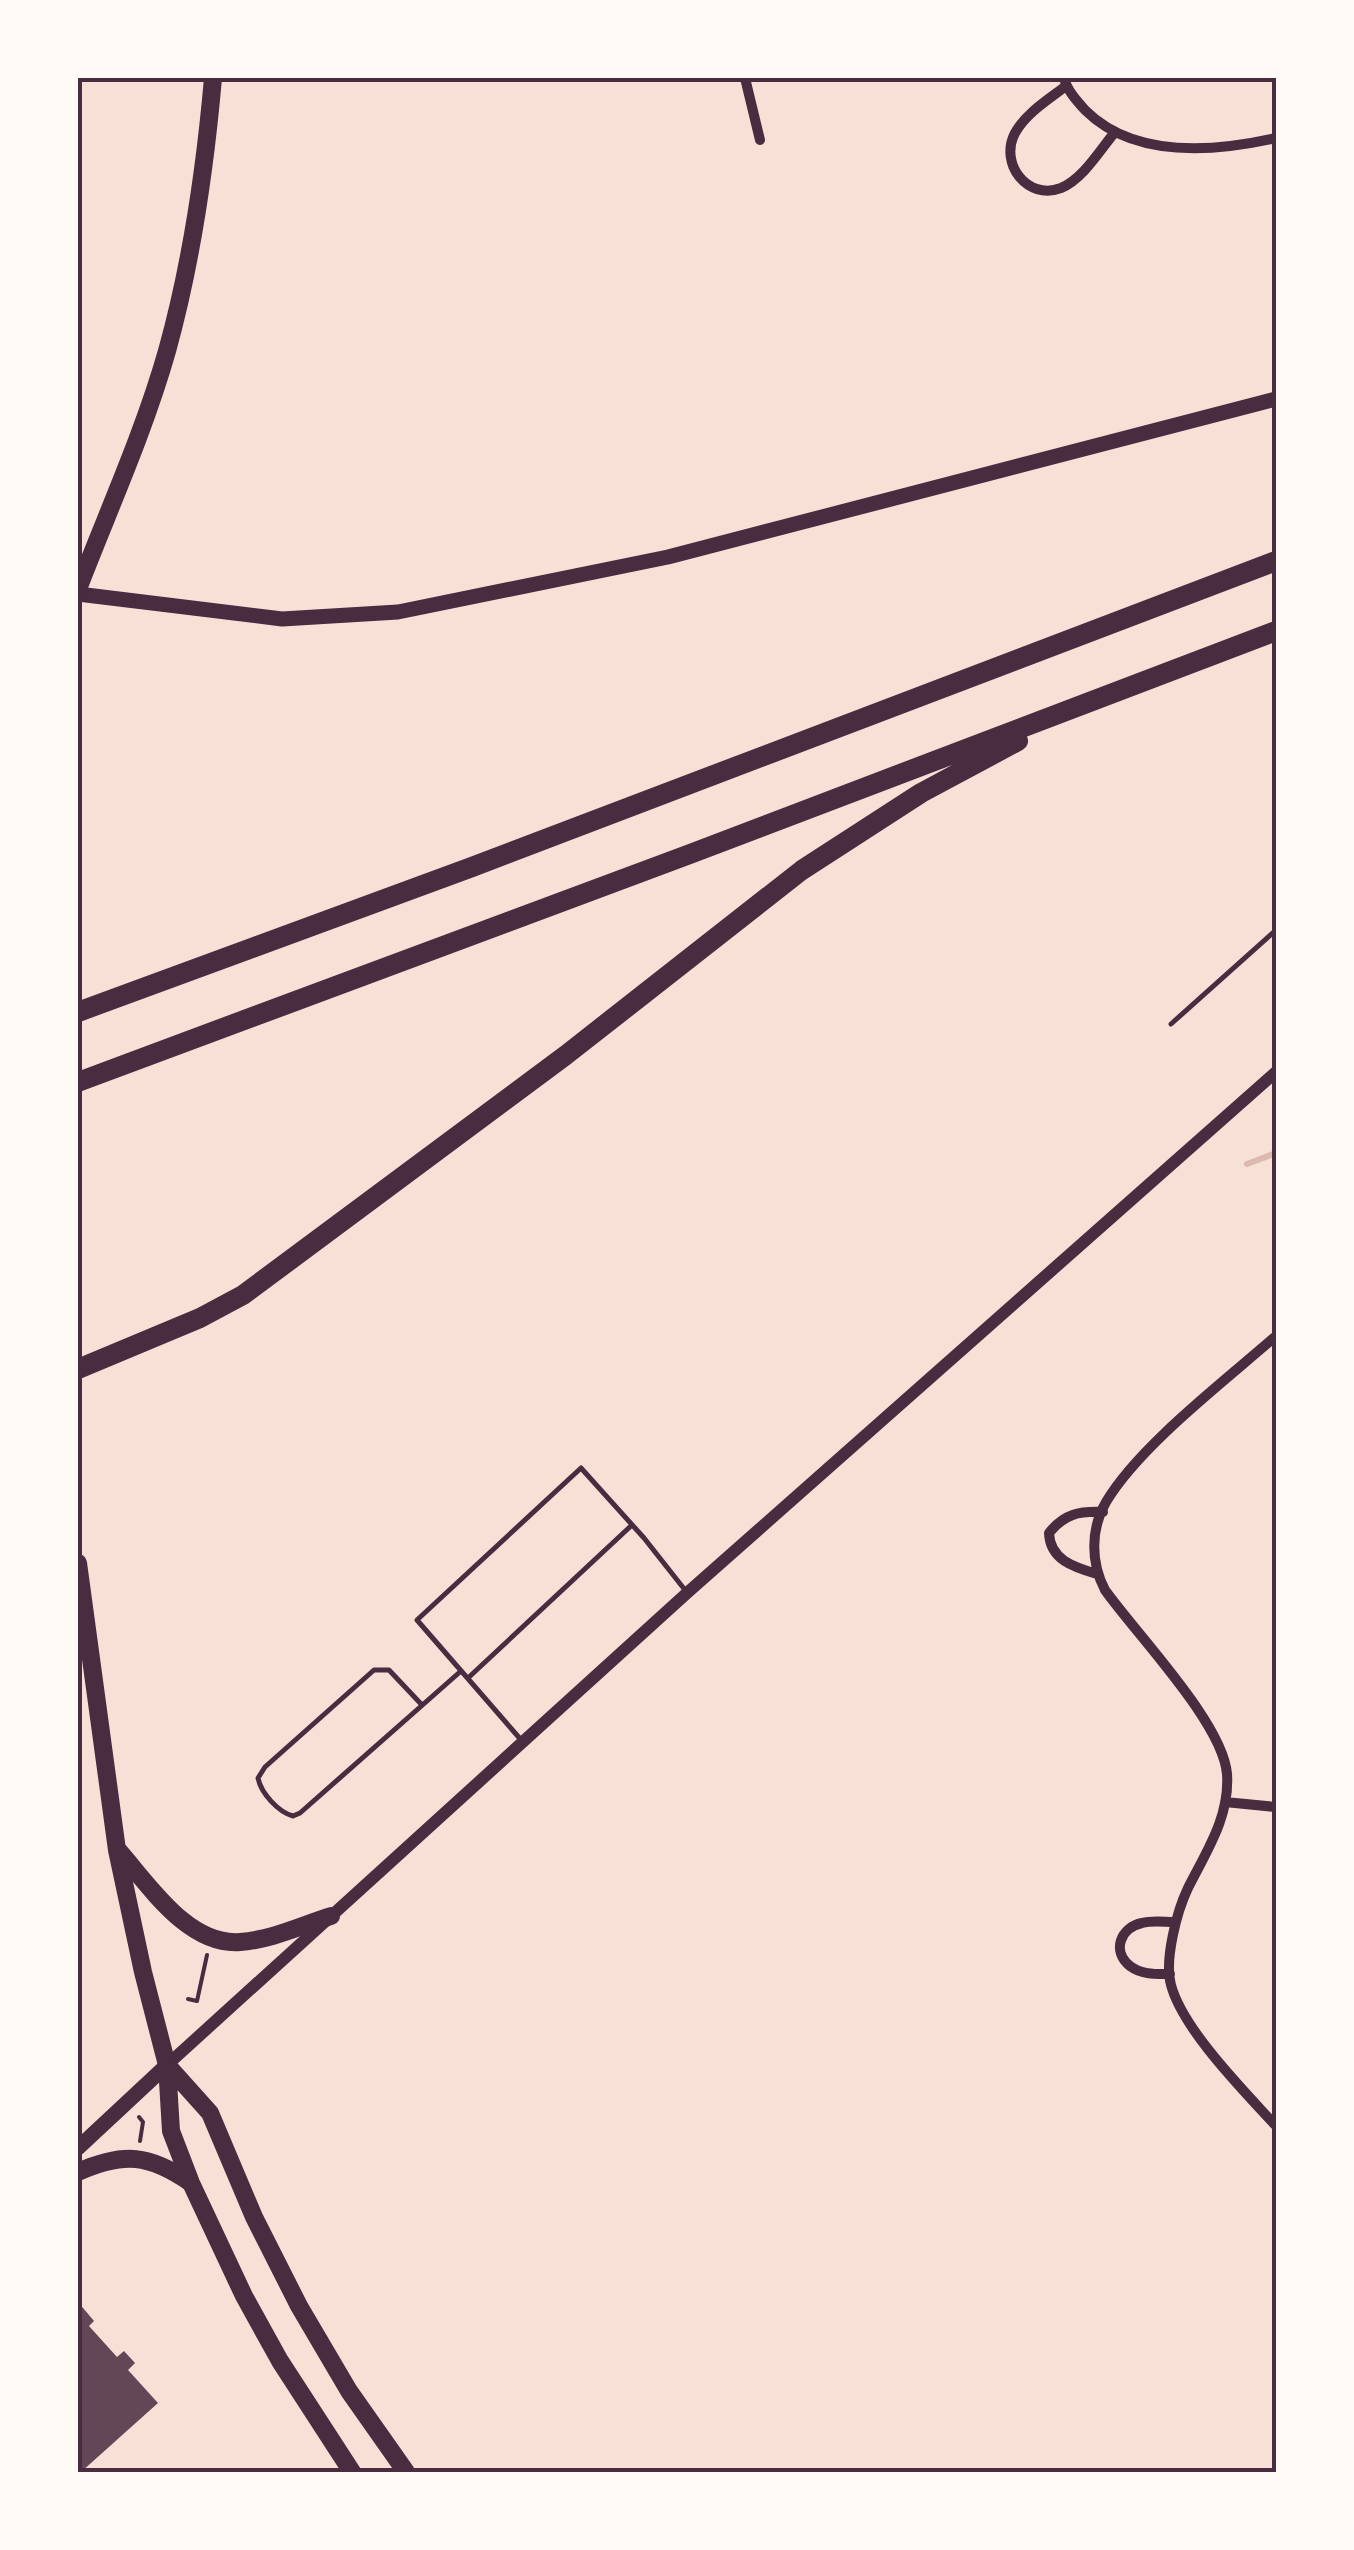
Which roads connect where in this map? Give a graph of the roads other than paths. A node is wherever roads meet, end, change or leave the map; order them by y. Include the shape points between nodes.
1 (213, 78) edge
2 (745, 78) edge
3 (1065, 82) edge
4 (1115, 132) junction
5 (1276, 138) edge
6 (760, 140) dead end
7 (1276, 399) edge
8 (1276, 561) edge
9 (78, 592) edge
10 (1276, 631) edge
11 (1095, 700) junction
12 (1276, 930) edge
13 (78, 1009) edge
14 (1171, 1024) dead end
15 (1276, 1072) edge
16 (78, 1082) edge
17 (1276, 1336) edge
18 (78, 1369) edge
19 (1102, 1512) junction
20 (632, 1525) junction
21 (78, 1562) edge
22 (1097, 1574) junction
23 (687, 1592) junction
24 (461, 1670) junction
25 (468, 1678) junction
26 (422, 1705) junction
27 (522, 1741) junction
28 (1225, 1802) junction
29 (1276, 1807) edge
30 (117, 1850) junction
31 (331, 1916) junction
32 (1175, 1922) junction
33 (1170, 1974) junction
34 (167, 2066) junction
35 (1276, 2126) edge
36 (78, 2148) edge
37 (78, 2172) edge
38 (191, 2183) junction
39 (352, 2472) edge
40 (406, 2472) edge

1 - 9 main road via 193,242 166,354
2 - 6 street
3 - 4 street via 1088,113
3 - 4 street via 1012,139 1010,162 1024,182 1062,187
4 - 5 street via 1166,148
7 - 9 main road via 668,558 398,612 282,619
8 - 13 highway
10 - 11 highway
11 - 16 highway
11 - 18 highway via 839,843 242,1295
12 - 14 lane
15 - 23 street
17 - 19 street via 1170,1430
19 - 22 street via 1094,1536
19 - 22 street via 1073,1514 1049,1533 1060,1559
20 - 23 lane
20 - 24 lane via 581,1468 417,1620
20 - 25 lane
21 - 30 main road
22 - 28 street via 1218,1741 1227,1772
23 - 27 street
24 - 25 lane
24 - 26 lane
25 - 27 lane
26 - 26 lane via 300,1813 288,1816 260,1788 266,1767 374,1670 388,1670
27 - 31 street
28 - 29 street
28 - 32 street via 1213,1844
30 - 31 main road via 169,1907 218,1941 267,1937
30 - 34 main road
31 - 34 street
32 - 33 street
32 - 33 street via 1140,1923 1119,1943 1129,1965
33 - 35 street via 1172,1990 1210,2051
34 - 36 main road
34 - 38 main road via 171,2130
34 - 40 main road via 210,2114 299,2306
37 - 38 main road via 108,2160 153,2160
38 - 39 main road via 280,2361

